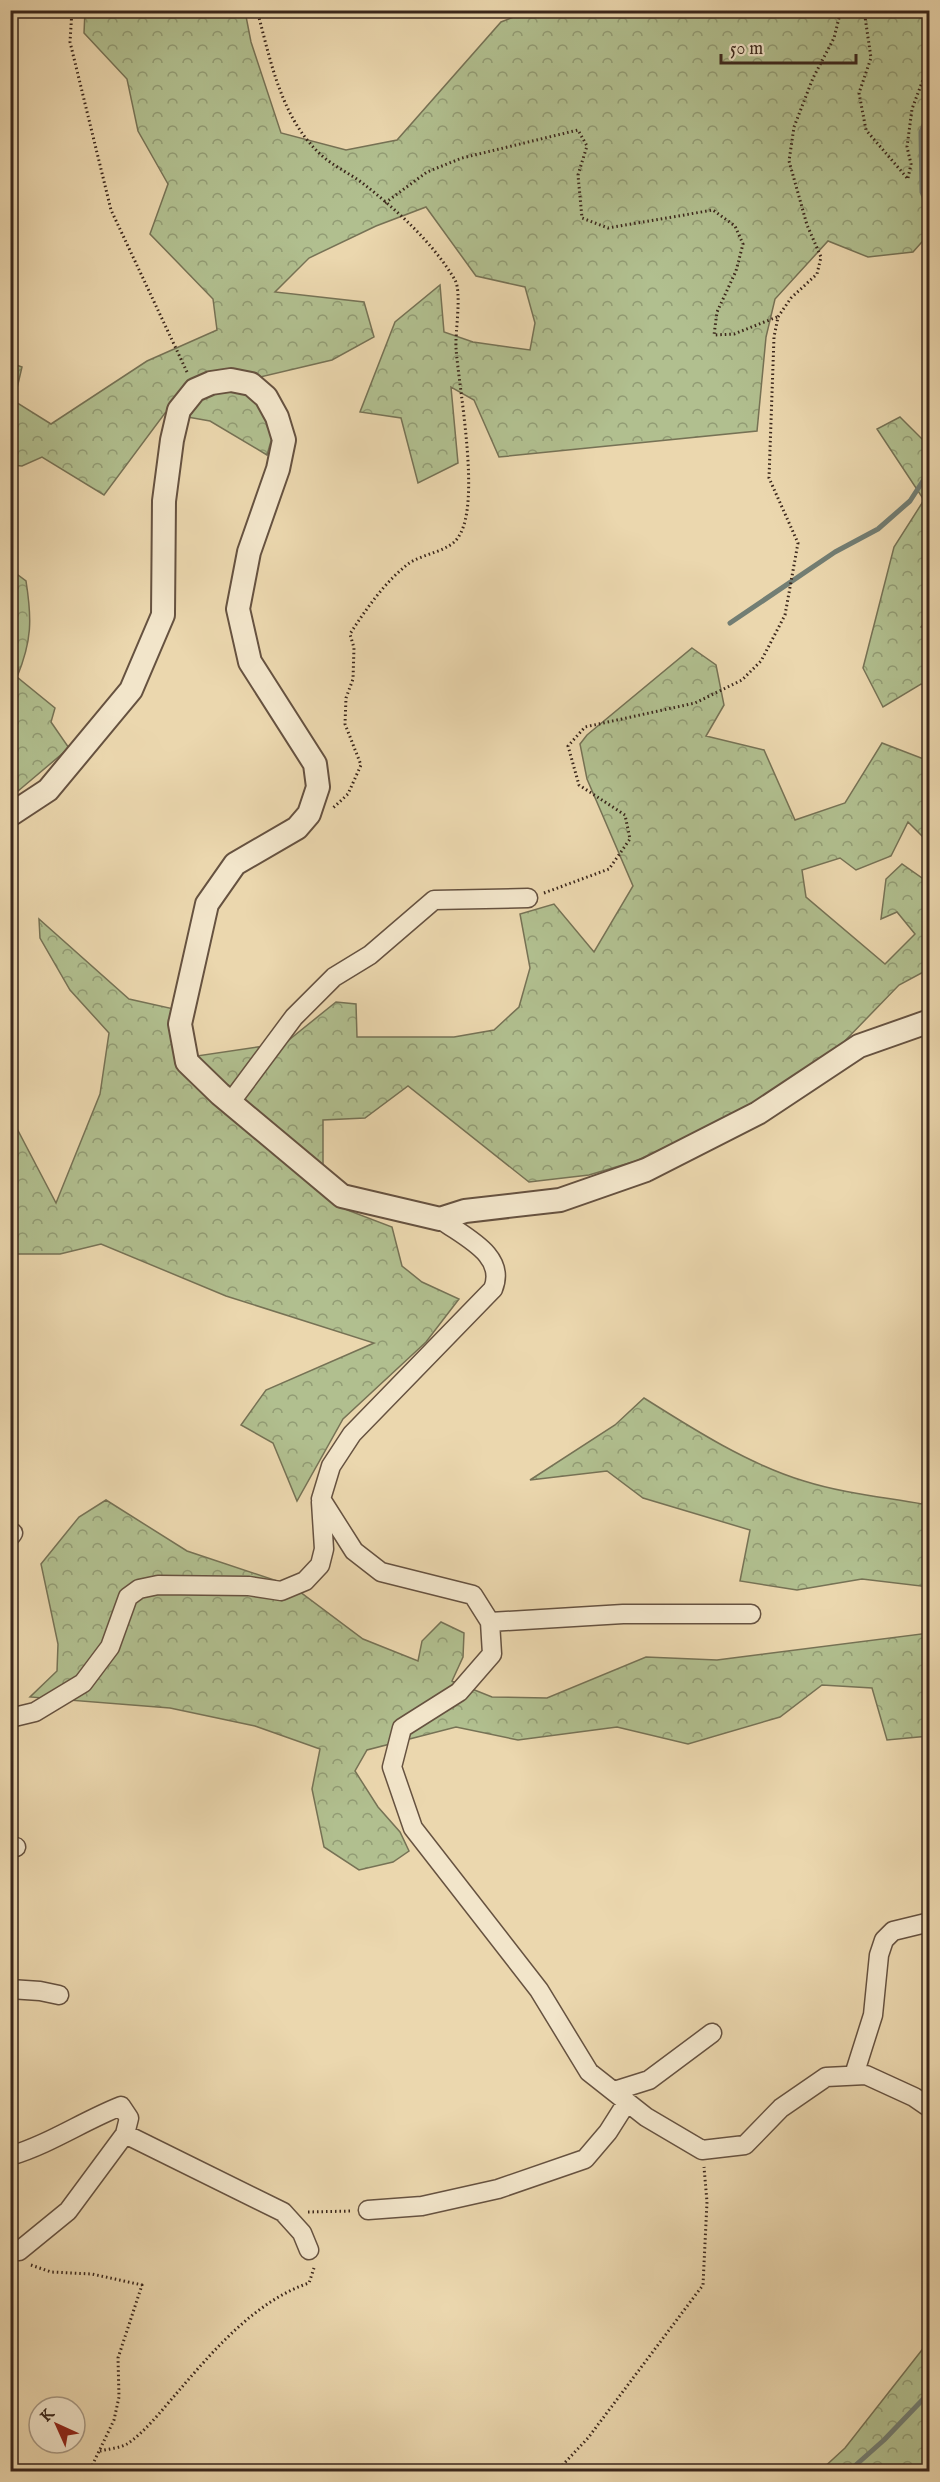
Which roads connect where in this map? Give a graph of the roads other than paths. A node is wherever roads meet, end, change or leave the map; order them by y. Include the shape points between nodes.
1 (10, 814) edge
2 (528, 898) road end
3 (930, 1021) edge
4 (230, 1103) junction
5 (440, 1220) junction
6 (321, 1499) junction
7 (751, 1614) dead end
8 (490, 1622) junction
9 (10, 1718) edge
10 (930, 1922) edge
11 (10, 1989) edge
12 (59, 1995) dead end
13 (712, 2033) dead end
14 (855, 2075) junction
15 (621, 2097) junction
16 (930, 2108) edge
17 (125, 2134) junction
18 (10, 2156) edge
19 (368, 2210) road end
20 (309, 2250) road end
21 (19, 2251) road end

1 - 4 street via 48,790 131,690 164,615 164,501 171,440 179,410 195,390 211,383 231,380 251,384 266,397 284,440 278,470 249,552 238,609 250,662 315,764 318,787 309,814 297,828 235,864 207,904 180,1024 187,1062
2 - 4 street via 434,900 370,955 334,977 294,1017
3 - 5 street via 859,1046 758,1113 646,1170 560,1200 465,1211
4 - 5 street via 342,1196
5 - 6 street via 483,1250 494,1263 498,1276 493,1289 352,1434 331,1466
6 - 8 street via 354,1551 381,1572 473,1596
6 - 9 street via 324,1549 320,1565 305,1581 281,1591 249,1586 139,1588 128,1597 110,1647 83,1683 35,1712
7 - 8 street via 612,1614
8 - 15 street via 492,1654 459,1692 402,1728 392,1767 413,1828 539,1990 589,2072
10 - 14 street via 893,1931 884,1940 873,2015
11 - 12 street
13 - 15 street
14 - 15 street via 826,2077 781,2108 745,2145 702,2150
14 - 16 street via 866,2075
15 - 19 street via 608,2132 585,2159 498,2189 422,2206
17 - 18 street via 129,2118 121,2106 34,2149
17 - 20 street via 283,2212 302,2233
17 - 21 street via 68,2211

